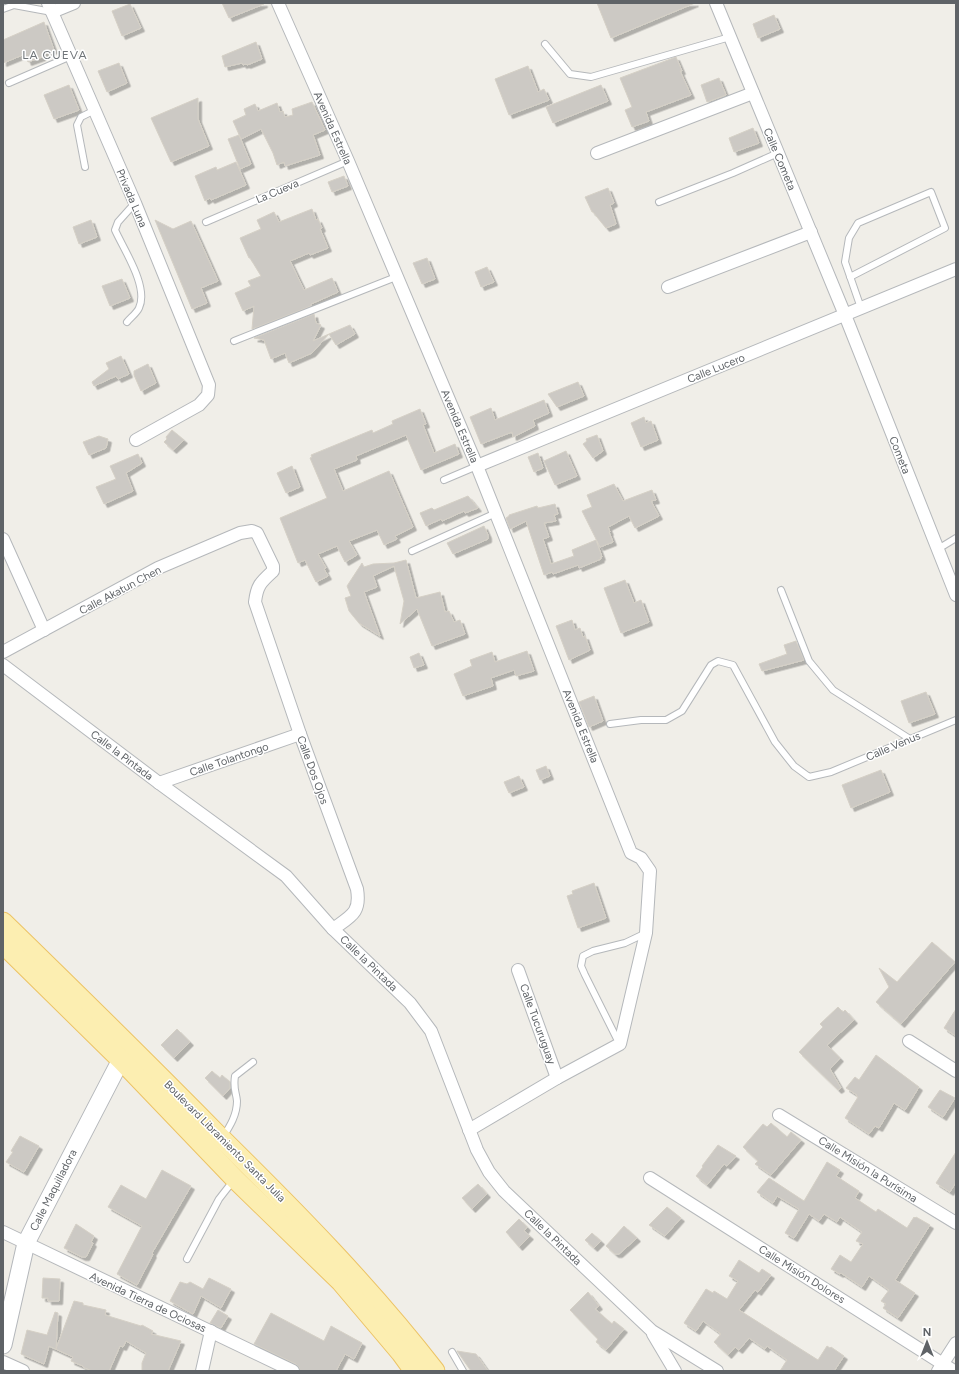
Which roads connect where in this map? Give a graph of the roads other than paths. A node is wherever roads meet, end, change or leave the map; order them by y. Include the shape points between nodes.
1 (74, 3) edge
2 (278, 3) edge
3 (716, 3) edge
4 (50, 8) edge
5 (3, 9) edge
6 (730, 37) junction
7 (545, 44) dead end
8 (71, 56) junction
9 (9, 84) dead end
10 (753, 93) junction
11 (94, 110) junction
12 (596, 153) dead end
13 (778, 153) junction
14 (348, 161) junction
15 (85, 167) dead end
16 (659, 202) dead end
17 (135, 203) junction
18 (206, 222) dead end
19 (811, 232) junction
20 (956, 269) edge
21 (396, 277) junction
22 (850, 277) junction
23 (668, 287) dead end
24 (861, 308) junction
25 (845, 315) junction
26 (127, 322) dead end
27 (234, 341) dead end
28 (136, 440) dead end
29 (477, 466) junction
30 (444, 480) dead end
31 (496, 513) junction
32 (240, 534) joint
33 (956, 538) edge
34 (3, 539) edge
35 (938, 549) junction
36 (412, 551) dead end
37 (781, 590) dead end
38 (956, 595) edge
39 (44, 630) junction
40 (3, 652) edge
41 (3, 665) edge
42 (956, 720) edge
43 (610, 724) dead end
44 (300, 734) junction
45 (910, 739) junction
46 (159, 783) junction
47 (3, 922) edge
48 (333, 928) junction
49 (646, 933) junction
50 (4, 949) edge
51 (518, 970) dead end
52 (909, 1040) dead end
53 (620, 1044) junction
54 (125, 1052) junction
55 (254, 1062) dead end
56 (956, 1071) edge
57 (557, 1078) junction
58 (780, 1114) dead end
59 (469, 1130) junction
60 (222, 1138) junction
61 (650, 1178) dead end
62 (235, 1179) junction
63 (956, 1223) edge
64 (3, 1232) edge
65 (26, 1243) junction
66 (187, 1259) dead end
67 (211, 1332) junction
68 (652, 1332) junction
69 (956, 1343) edge
70 (3, 1345) edge
71 (452, 1352) dead end
72 (3, 1362) edge
73 (940, 1367) edge
74 (23, 1371) edge
75 (202, 1371) edge
76 (293, 1371) edge
77 (414, 1371) edge
78 (435, 1371) edge
79 (463, 1371) edge
80 (675, 1371) edge
81 (716, 1371) edge
82 (954, 1371) edge

1 - 4 street
2 - 14 street, Avenida Estrella
3 - 6 street, Calle Cometa
4 - 5 lane via 14,5
4 - 8 street, Privada Luna
6 - 7 lane via 590,77 570,74
6 - 10 street, Calle Cometa
8 - 9 lane
8 - 11 street, Privada Luna
10 - 12 street
10 - 13 street, Calle Cometa
11 - 15 lane via 81,117 77,125
11 - 17 street, Privada Luna
13 - 16 lane
13 - 19 street, Calle Cometa
14 - 18 lane, La Cueva
14 - 21 street, Avenida Estrella
17 - 26 lane via 118,222 115,230 142,291 139,308
17 - 28 street, Privada Luna via 210,385 208,394 199,405
19 - 23 street
19 - 25 street, Calle Cometa
20 - 24 street, Calle Lucero
21 - 27 lane
21 - 29 street, Avenida Estrella
22 - 22 lane via 845,262 849,238 858,223 931,192 945,228
22 - 24 lane
24 - 25 street, Calle Lucero
25 - 29 street, Calle Lucero
25 - 35 street, Cometa
29 - 30 lane
29 - 31 street, Avenida Estrella
31 - 36 lane
31 - 49 street, Avenida Estrella via 631,853 641,858 650,871
32 - 39 street, Calle Akatun Chen via 158,568
32 - 44 street, Calle Dos Ojos via 252,531 257,533 273,566 273,571 259,584 255,602
33 - 35 lane
34 - 39 street
35 - 38 street, Cometa
37 - 45 lane via 809,661 833,690
39 - 40 street, Calle Akatun Chen
41 - 46 street, Calle la Pintada
42 - 45 lane, Calle Venus
43 - 45 lane, Calle Venus via 666,720 682,711 711,665 718,661 733,665 775,742 794,766 809,776 831,772
44 - 46 street, Calle Tolantongo
44 - 48 street, Calle Dos Ojos via 357,889 357,908 351,916
46 - 48 street, Calle la Pintada via 286,876
47 - 54 main road, Boulevard Libramiento Santa Julia
48 - 59 street, Calle la Pintada via 410,1002 427,1025
49 - 53 street
49 - 53 lane via 625,943 583,956 581,966
50 - 54 main road, Boulevard Libramiento Santa Julia
51 - 57 street, Calle Tucuruguay
52 - 56 street
53 - 57 street, Calle Tucuruguay
54 - 60 main road, Boulevard Libramiento Santa Julia
54 - 62 main road, Boulevard Libramiento Santa Julia
54 - 65 street, Calle Maquilladora
55 - 60 lane via 235,1076 233,1086 237,1102 234,1118
57 - 59 street, Calle Tucuruguay
58 - 63 street, Calle Misión la Purísima
59 - 68 street, Calle la Pintada via 489,1172 504,1190
60 - 78 main road, Boulevard Libramiento Santa Julia via 360,1280
61 - 73 street, Calle Misión Dolores
62 - 66 lane via 219,1199
62 - 77 main road, Boulevard Libramiento Santa Julia via 341,1282
64 - 65 street, Avenida Tierra de Ociosas
65 - 67 street, Avenida Tierra de Ociosas
65 - 70 street, Calle Maquilladora
67 - 75 street
67 - 76 street, Avenida Tierra de Ociosas
68 - 80 street
68 - 81 street
69 - 73 street
71 - 79 lane
72 - 74 street
73 - 82 street, Calle Misión Dolores

